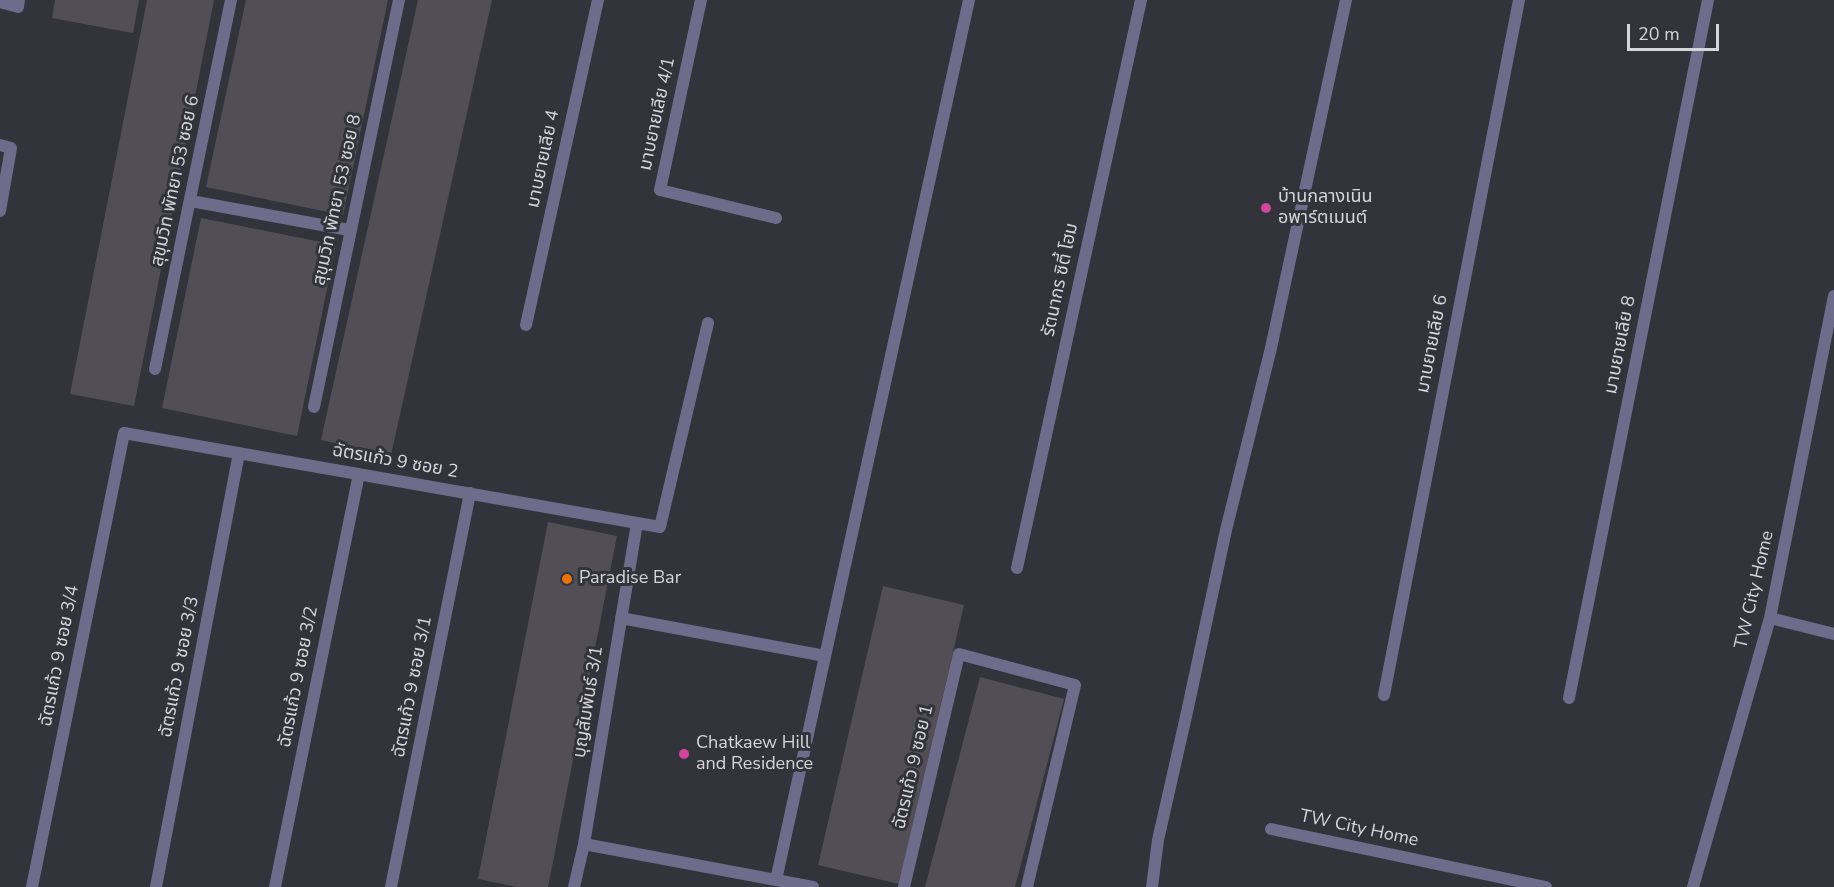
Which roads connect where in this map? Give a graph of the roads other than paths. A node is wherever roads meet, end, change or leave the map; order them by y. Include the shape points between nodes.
1 (19, 0) edge
2 (231, 0) edge
3 (399, 0) edge
4 (598, 0) edge
5 (701, 0) edge
6 (969, 0) edge
7 (1141, 0) edge
8 (1346, 0) edge
9 (1519, 0) edge
10 (1708, 0) edge
11 (0, 2) edge
12 (0, 145) edge
13 (191, 201) junction
14 (0, 211) edge
15 (776, 218) dead end
16 (349, 230) junction
17 (1834, 296) edge
18 (708, 323) dead end
19 (526, 325) dead end
20 (155, 369) dead end
21 (314, 407) dead end
22 (124, 433) joint
23 (239, 453) junction
24 (359, 474) junction
25 (470, 493) junction
26 (637, 523) junction
27 (1017, 568) dead end
28 (621, 618) junction
29 (1770, 618) junction
30 (1834, 634) edge
31 (825, 656) junction
32 (1384, 695) dead end
33 (1569, 698) dead end
34 (1271, 829) dead end
35 (584, 844) junction
36 (776, 880) junction
37 (32, 887) edge
38 (156, 887) edge
39 (275, 887) edge
40 (391, 887) edge
41 (574, 887) edge
42 (813, 887) edge
43 (904, 887) edge
44 (1027, 887) edge
45 (1152, 887) edge
46 (1546, 887) edge
47 (1693, 887) edge

1 - 11 street via 18,7
2 - 13 street, สุขุมวิท พัทยา 53 ซอย 6
3 - 16 street, สุขุมวิท พัทยา 53 ซอย 8
4 - 19 street, มาบยายเลีย 4
5 - 15 street, มาบยายเลีย 4/1 via 660,190
6 - 31 street
7 - 27 street, รัตนากร ซิตี้ โฮม
8 - 45 street via 1158,840
9 - 32 street, มาบยายเลีย 6
10 - 33 street, มาบยายเลีย 8
12 - 14 street via 11,148
13 - 16 street
13 - 20 street, สุขุมวิท พัทยา 53 ซอย 6
16 - 21 street, สุขุมวิท พัทยา 53 ซอย 8
17 - 29 street, TW City Home
18 - 26 street, ฉัตรแก้ว 9 ซอย 2 via 660,527
22 - 23 street, ฉัตรแก้ว 9 ซอย 2
22 - 37 street, ฉัตรแก้ว 9 ซอย 3/4
23 - 24 street, ฉัตรแก้ว 9 ซอย 2
23 - 38 street, ฉัตรแก้ว 9 ซอย 3/3
24 - 25 street, ฉัตรแก้ว 9 ซอย 2
24 - 39 street, ฉัตรแก้ว 9 ซอย 3/2
25 - 26 street, ฉัตรแก้ว 9 ซอย 2
25 - 40 street, ฉัตรแก้ว 9 ซอย 3/1
26 - 28 street, บุญสัมพันธ์ 3/1
28 - 31 street
28 - 35 street, บุญสัมพันธ์ 3/1
29 - 30 street
29 - 47 street, TW City Home
31 - 36 street
34 - 46 street, TW City Home
35 - 36 street
35 - 41 street, บุญสัมพันธ์ 3/1
36 - 42 street
43 - 44 street, ฉัตรแก้ว 9 ซอย 1 via 959,654 1075,685

